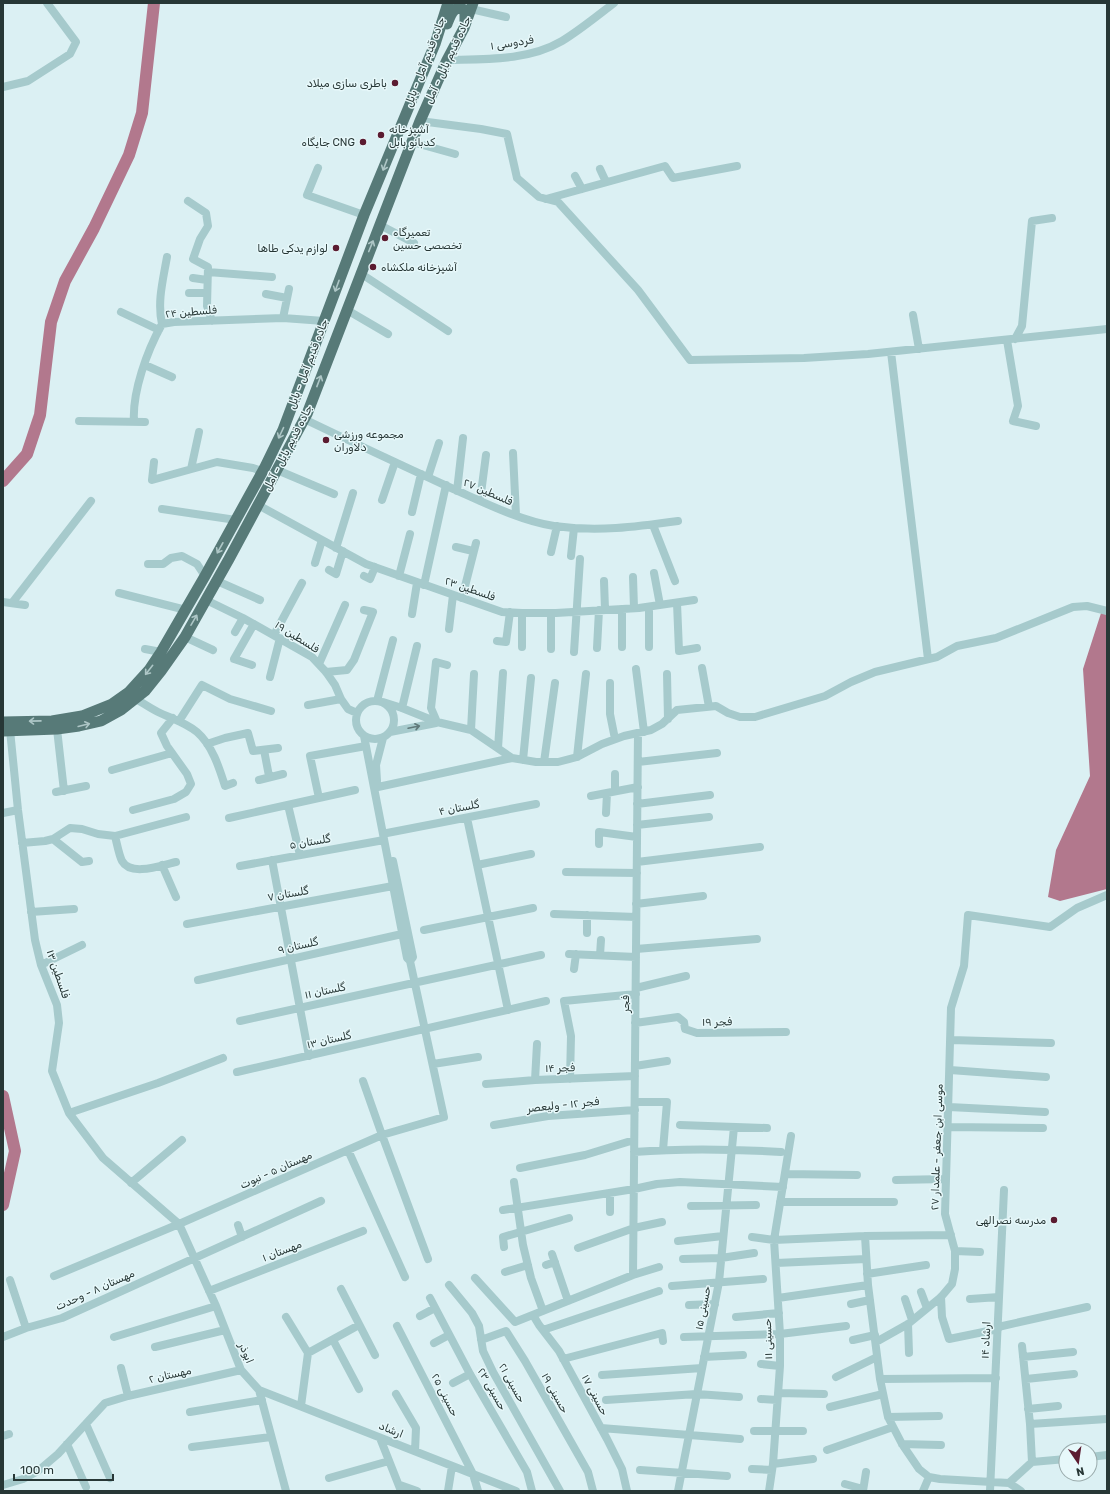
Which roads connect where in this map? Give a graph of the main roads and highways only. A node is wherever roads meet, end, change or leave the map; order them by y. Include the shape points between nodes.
1 (448, 3) edge
2 (472, 6) edge
3 (464, 28) junction
4 (435, 44) junction
5 (5, 728) edge

1 - 4 main road, جاده قدیم آمل - بابل
2 - 3 main road, جاده قدیم بابل - آمل
3 - 4 main road via 465,13 463,8 456,8
5 -> 3 main road, جاده قدیم بابل - آمل via 57,729 79,726 101,720 121,710 136,699 161,671 185,636 304,419 420,121
4 -> 5 main road, جاده قدیم آمل - بابل via 364,215 283,430 236,520 161,652 129,692 112,704 82,716

